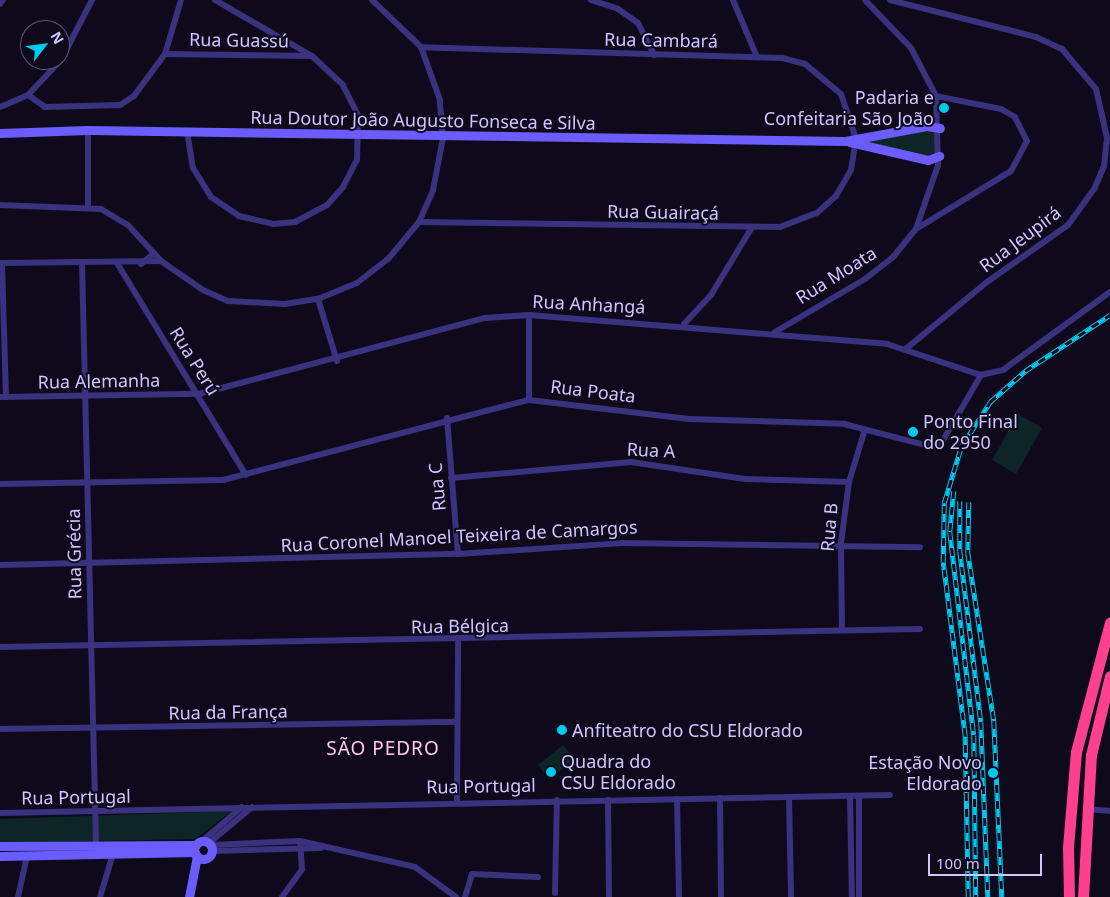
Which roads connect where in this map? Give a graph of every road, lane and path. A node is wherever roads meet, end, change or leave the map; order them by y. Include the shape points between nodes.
1 (2, 0) edge
2 (92, 0) edge
3 (181, 0) edge
4 (215, 0) edge
5 (372, 0) edge
6 (591, 0) edge
7 (733, 0) edge
8 (865, 0) edge
9 (890, 0) edge
10 (0, 4) edge
11 (421, 47) junction
12 (165, 54) junction
13 (312, 56) junction
14 (654, 56) junction
15 (756, 57) junction
16 (28, 95) junction
17 (936, 96) junction
18 (1, 107) edge
19 (0, 115) edge
20 (940, 128) junction
21 (88, 130) junction
22 (187, 131) junction
23 (0, 133) edge
24 (361, 133) junction
25 (444, 138) junction
26 (856, 141) junction
27 (939, 156) junction
28 (0, 205) edge
29 (88, 206) junction
30 (419, 222) junction
31 (751, 229) junction
32 (916, 229) junction
33 (154, 253) junction
34 (161, 261) junction
35 (1, 263) edge
36 (82, 263) junction
37 (117, 263) junction
38 (141, 264) junction
39 (1110, 292) edge
40 (318, 299) junction
41 (529, 315) junction
42 (684, 324) junction
43 (775, 332) junction
44 (907, 348) junction
45 (337, 360) junction
46 (981, 375) junction
47 (198, 394) junction
48 (87, 396) junction
49 (3, 397) edge
50 (529, 400) junction
51 (447, 418) junction
52 (865, 429) junction
53 (246, 475) junction
54 (452, 478) junction
55 (849, 482) junction
56 (0, 484) edge
57 (88, 484) junction
58 (841, 543) junction
59 (920, 546) dead end
60 (458, 554) junction
61 (0, 565) edge
62 (89, 565) junction
63 (1110, 622) edge
64 (920, 629) dead end
65 (842, 630) junction
66 (458, 642) junction
67 (0, 647) edge
68 (91, 647) junction
69 (1110, 676) edge
70 (458, 722) junction
71 (0, 729) edge
72 (94, 730) junction
73 (890, 795) dead end
74 (850, 797) junction
75 (859, 797) junction
76 (720, 798) junction
77 (789, 798) junction
78 (677, 799) junction
79 (557, 800) junction
80 (608, 800) junction
81 (457, 801) junction
82 (242, 807) junction
83 (252, 807) junction
84 (1086, 810) junction
85 (1110, 811) edge
86 (95, 813) junction
87 (0, 814) edge
88 (300, 841) junction
89 (96, 844) junction
90 (0, 846) edge
91 (322, 848) junction
92 (204, 849) junction
93 (302, 851) junction
94 (113, 854) junction
95 (0, 856) edge
96 (27, 856) junction
97 (538, 877) dead end
98 (555, 893) dead end
99 (721, 896) edge
100 (18, 897) edge
101 (100, 897) edge
102 (189, 897) edge
103 (282, 897) edge
104 (456, 897) edge
105 (465, 897) edge
106 (609, 897) edge
107 (679, 897) edge
108 (791, 897) edge
109 (852, 897) edge
110 (859, 897) edge
111 (1069, 897) edge
112 (1083, 897) edge

1 - 10 street
2 - 16 street via 61,60
3 - 12 street
4 - 13 street
5 - 11 street
6 - 14 street via 618,9 638,23
7 - 15 street
8 - 17 street, Rua Moata via 900,34
9 - 44 street, Rua Jeupirá via 1036,37 1062,49 1096,89 1107,138 1104,166 1094,189 1068,225 986,282
11 - 14 street, Rua Cambará
11 - 25 street via 440,100
12 - 13 street, Rua Guassú
12 - 16 street via 134,96 120,105 45,107
13 - 24 street via 349,93
14 - 15 street, Rua Cambará
15 - 26 street, Rua Cambará via 782,58 823,76 847,103
16 - 18 street
17 - 20 street, Rua Moata
17 - 32 street via 1002,109 1015,117 1027,141 1010,171
18 - 19 street
20 - 26 street, Rua Doutor João Augusto Fonseca e Silva via 927,126
20 - 27 street, Rua Moata
21 - 22 street, Rua Doutor João Augusto Fonseca e Silva
21 - 23 street, Rua Doutor João Augusto Fonseca e Silva
21 - 29 street
22 - 24 street, Rua Doutor João Augusto Fonseca e Silva
22 - 24 street via 193,168 211,197 239,216 273,224 295,222 336,197 354,169
24 - 25 street, Rua Doutor João Augusto Fonseca e Silva
25 - 26 street, Rua Doutor João Augusto Fonseca e Silva
25 - 30 street via 432,190
26 - 27 street, Rua Doutor João Augusto Fonseca e Silva via 928,160
26 - 31 street, Rua Guairaçá via 848,177 824,208 789,225
27 - 32 street, Rua Moata
28 - 29 street
29 - 33 street via 128,224
30 - 31 street, Rua Guairaçá
30 - 40 street via 381,266 357,283
31 - 42 street via 711,296
32 - 43 street, Rua Moata via 894,256 866,278
33 - 34 street
33 - 38 street
34 - 38 street
34 - 40 street via 202,290 228,301 257,305
35 - 36 street
35 - 49 street
36 - 37 street
36 - 48 street, Rua Grécia
37 - 38 street
37 - 47 street, Rua Perú
39 - 46 street via 1003,370
40 - 45 street
41 - 42 street, Rua Anhangá
41 - 45 street, Rua Anhangá via 485,318
41 - 50 street
42 - 43 street, Rua Anhangá
43 - 44 street, Rua Anhangá
44 - 46 street, Rua Anhangá
45 - 47 street, Rua Anhangá
46 - 52 street, Rua Poata via 942,442 933,447
47 - 48 street, Rua Alemanha
47 - 53 street, Rua Perú
48 - 49 street, Rua Alemanha
48 - 57 street, Rua Grécia
50 - 51 street, Rua Poata
50 - 52 street, Rua Poata via 689,419 844,424
51 - 53 street, Rua Poata
51 - 54 street, Rua C
52 - 55 street, Rua B
53 - 57 street, Rua Poata
54 - 55 street, Rua A via 631,462 745,479
54 - 60 street, Rua C
55 - 58 street, Rua B
56 - 57 street, Rua Poata
57 - 62 street, Rua Grécia
58 - 59 street, Rua Coronel Manoel Teixeira de Camargos
58 - 60 street, Rua Coronel Manoel Teixeira de Camargos via 622,542
58 - 65 street, Rua B
60 - 62 street, Rua Coronel Manoel Teixeira de Camargos
61 - 62 street, Rua Coronel Manoel Teixeira de Camargos
62 - 68 street, Rua Grécia
63 - 111 highway via 1076,752 1068,846
64 - 65 street, Rua Bélgica
65 - 66 street, Rua Bélgica
66 - 68 street, Rua Bélgica
66 - 70 street
67 - 68 street, Rua Bélgica
68 - 72 street, Rua Grécia
69 - 84 highway via 1091,755
70 - 72 street, Rua da França
70 - 81 street
71 - 72 street, Rua da França
72 - 86 street, Rua Grécia
73 - 75 street, Rua Portugal
74 - 75 street, Rua Portugal
74 - 77 street, Rua Portugal
74 - 109 street
75 - 110 street
76 - 77 street, Rua Portugal
76 - 78 street, Rua Portugal
76 - 99 street
77 - 108 street
78 - 80 street, Rua Portugal
78 - 107 street
79 - 80 street, Rua Portugal
79 - 81 street, Rua Portugal
79 - 98 street
80 - 106 street
81 - 83 street, Rua Portugal
82 - 83 street, Rua Portugal
82 - 86 street, Rua Portugal
82 - 92 street
83 - 92 street
84 - 85 street
84 - 112 highway
86 - 87 street, Rua Portugal
86 - 89 street, Rua Grécia
88 - 91 street
88 - 92 street
88 - 93 street
89 - 90 street
89 - 92 street
91 - 93 street
91 - 104 street via 415,867
92 - 93 street
92 - 94 street
92 - 102 street
93 - 103 street via 302,869
94 - 96 street
94 - 101 street
95 - 96 street
96 - 100 street
97 - 105 street via 472,874

